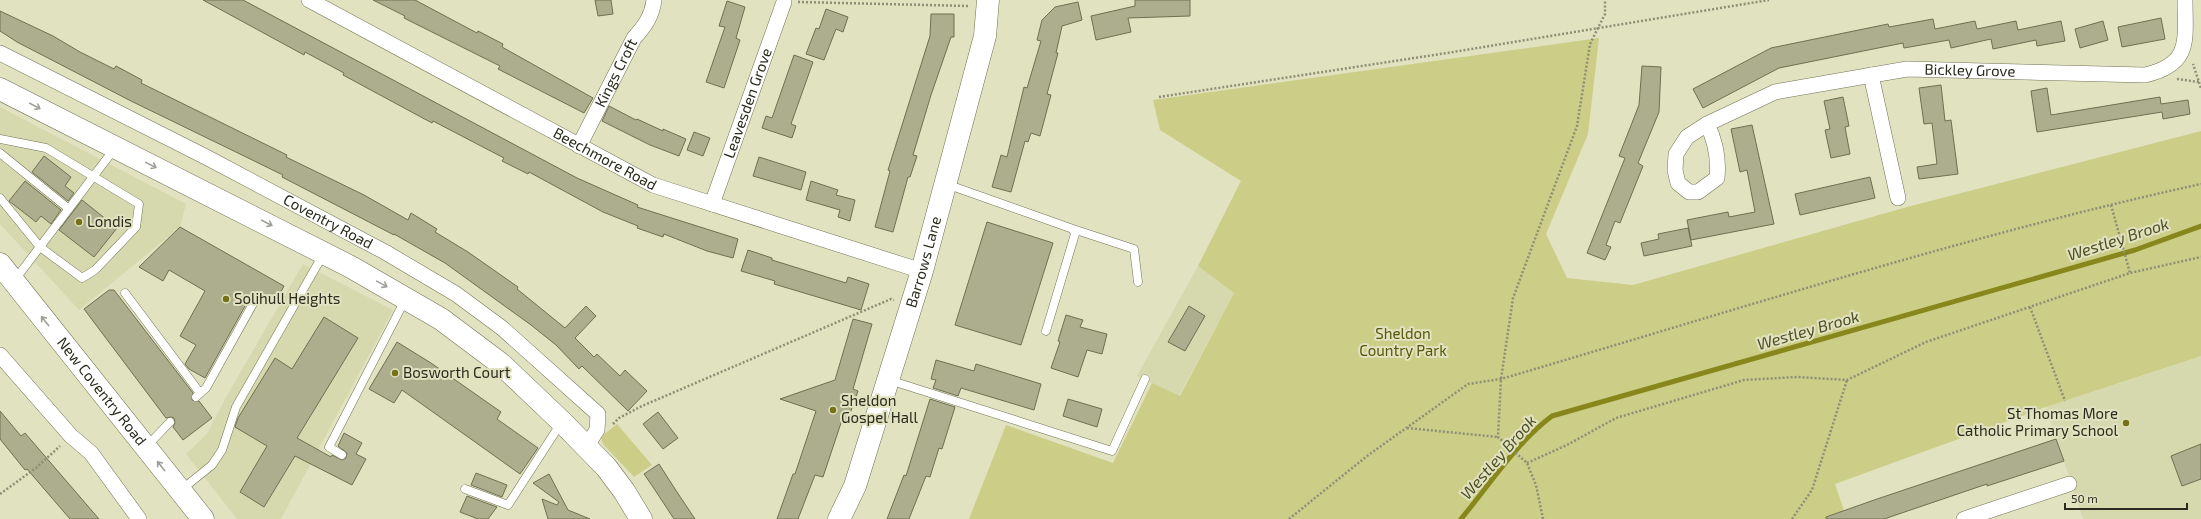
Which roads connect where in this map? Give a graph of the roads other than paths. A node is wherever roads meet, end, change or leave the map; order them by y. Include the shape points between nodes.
1 (309, 0) edge
2 (654, 0) edge
3 (2185, 0) edge
4 (784, 2) road end
5 (988, 3) edge
6 (0, 53) edge
7 (1871, 75) junction
8 (0, 89) edge
9 (1707, 124) dead end
10 (0, 139) edge
11 (579, 146) junction
12 (115, 147) junction
13 (0, 153) edge
14 (93, 176) junction
15 (946, 183) junction
16 (0, 198) edge
17 (1898, 198) dead end
18 (712, 204) junction
19 (69, 209) junction
20 (1073, 229) junction
21 (40, 247) junction
22 (324, 253) junction
23 (0, 264) edge
24 (922, 271) junction
25 (14, 281) junction
26 (1138, 282) dead end
27 (125, 293) dead end
28 (406, 297) junction
29 (254, 302) dead end
30 (1046, 331) dead end
31 (0, 355) edge
32 (1144, 379) dead end
33 (888, 380) junction
34 (170, 422) dead end
35 (562, 422) junction
36 (592, 438) junction
37 (146, 447) junction
38 (342, 455) dead end
39 (2069, 484) dead end
40 (465, 489) dead end
41 (181, 491) junction
42 (139, 519) edge
43 (202, 519) edge
44 (641, 519) edge
45 (839, 519) edge
46 (1963, 519) edge

1 - 11 street, Beechmore Road
2 - 11 street, Kings Croft via 647,23 634,38
3 - 7 street, Bickley Grove via 2183,46 2177,60 2163,71 2145,75 2103,75 1907,69
4 - 18 street, Leavesden Grove
5 - 15 main road, Barrows Lane via 985,36
6 - 36 street, Coventry Road via 212,160 385,252 456,294 502,328 598,414
7 - 9 street, Bickley Grove via 1775,92
7 - 17 street
8 -> 12 main road, Coventry Road
10 - 14 lane via 46,148
11 - 18 street, Beechmore Road via 653,185
12 - 14 lane
12 -> 22 main road, Coventry Road
13 - 19 lane
14 - 19 lane
14 - 21 lane via 139,204 136,227 95,270 82,278
15 - 20 lane
15 - 24 main road, Barrows Lane
16 - 21 lane
18 - 24 street, Beechmore Road
19 - 21 lane
20 - 26 lane via 1134,249
20 - 30 lane via 1075,234
21 - 25 lane
22 -> 28 main road, Coventry Road
22 - 41 lane via 236,407 222,450 212,465
23 - 25 main road, New Coventry Road
24 - 33 main road, Barrows Lane
37 -> 25 main road, New Coventry Road
27 - 29 lane via 198,395 206,388
28 - 35 main road, Coventry Road via 501,364
28 - 38 lane via 329,448
31 - 42 street via 71,436 90,453
32 - 33 lane via 1112,451
33 - 45 main road, Barrows Lane via 855,486
34 - 37 lane
35 - 36 main road, Coventry Road
35 - 40 lane via 508,505
36 - 44 main road, Coventry Road via 606,467
41 -> 37 main road, New Coventry Road
39 - 46 street
41 - 43 main road, New Coventry Road

